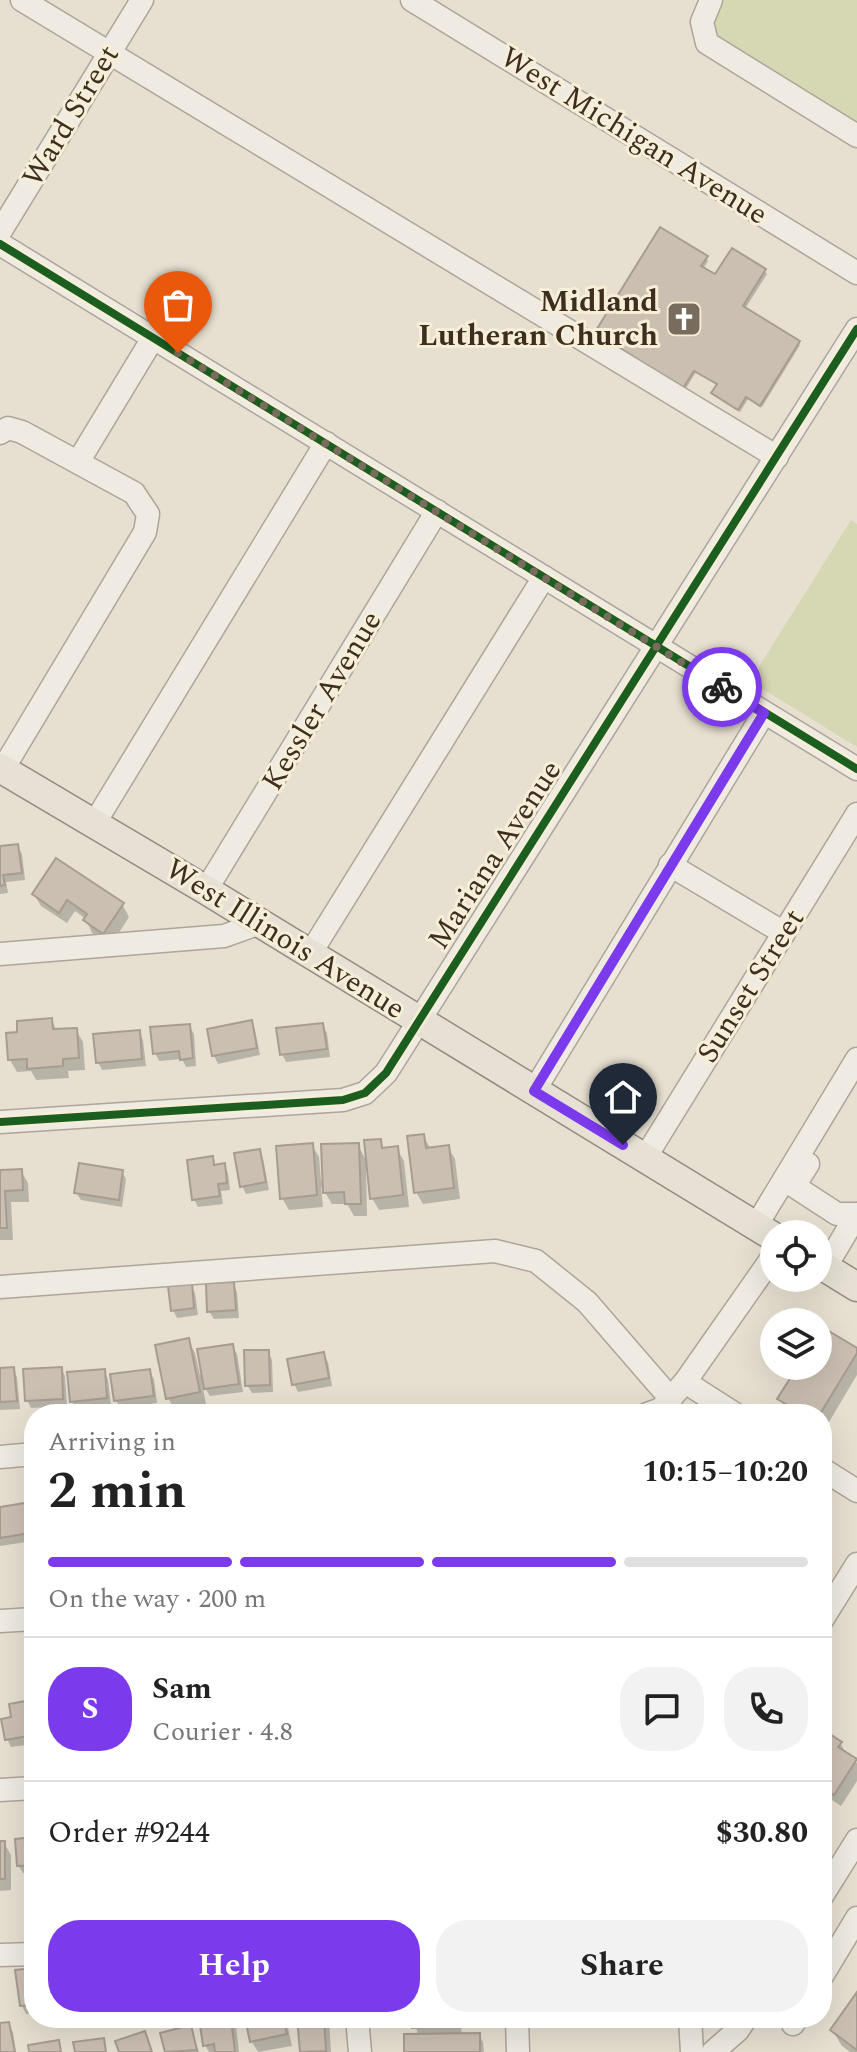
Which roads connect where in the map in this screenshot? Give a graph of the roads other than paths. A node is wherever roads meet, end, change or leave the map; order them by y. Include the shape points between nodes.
1 (22, 0) edge
2 (142, 0) edge
3 (412, 0) edge
4 (711, 0) edge
5 (110, 52) junction
6 (857, 136) edge
7 (0, 232) edge
8 (0, 244) edge
9 (857, 273) edge
10 (857, 329) edge
11 (153, 338) junction
12 (0, 433) edge
13 (326, 443) junction
14 (777, 457) junction
15 (78, 462) junction
16 (437, 511) junction
17 (544, 577) junction
18 (658, 647) junction
19 (764, 713) junction
20 (857, 769) edge
21 (1, 775) edge
22 (857, 814) edge
23 (94, 824) junction
24 (670, 865) junction
25 (206, 890) junction
26 (260, 923) junction
27 (784, 933) junction
28 (0, 954) edge
29 (310, 954) junction
30 (417, 1021) junction
31 (857, 1059) edge
32 (857, 1085) edge
33 (534, 1091) junction
34 (0, 1122) edge
35 (645, 1158) junction
36 (857, 1214) edge
37 (771, 1220) edge
38 (760, 1228) edge
39 (832, 1251) edge
40 (832, 1272) edge
41 (760, 1275) edge
42 (0, 1287) edge
43 (857, 1287) edge
44 (678, 1390) junction
45 (665, 1404) edge
46 (711, 1404) edge
47 (24, 1455) edge
48 (0, 1457) edge
49 (832, 1475) edge
50 (857, 1491) edge
51 (857, 1564) edge
52 (832, 1604) edge
53 (24, 1620) edge
54 (0, 1621) edge
55 (24, 1789) edge
56 (0, 1790) edge
57 (854, 1853) edge
58 (832, 1883) edge
59 (857, 1918) edge
60 (24, 1954) edge
61 (0, 1955) edge
62 (832, 1959) edge
63 (358, 2028) edge
64 (517, 2028) edge
65 (691, 2028) edge
66 (739, 2028) edge
67 (360, 2052) edge
68 (518, 2052) edge
69 (692, 2052) edge
70 (713, 2052) edge

1 - 5 street
2 - 5 street, Ward Street
3 - 9 street, West Michigan Avenue
4 - 6 street via 702,22 707,43
5 - 7 street, Ward Street
5 - 14 street
8 - 11 street
10 - 14 street, Mariana Avenue
11 - 13 street
11 - 15 street
12 - 15 street via 8,428 22,432
13 - 16 street
13 - 23 street
14 - 18 street, Mariana Avenue
15 - 21 street via 134,493 148,514 145,532
16 - 17 street
16 - 25 street, Kessler Avenue
17 - 18 street
17 - 29 street
18 - 19 street
18 - 30 street, Mariana Avenue
19 - 20 street
19 - 24 street
21 - 23 main road, West Illinois Avenue
22 - 27 street, Sunset Street
23 - 25 main road, West Illinois Avenue
24 - 27 street
24 - 33 street
25 - 26 main road, West Illinois Avenue
26 - 28 street via 224,936
26 - 29 main road, West Illinois Avenue
27 - 35 street, Sunset Street
29 - 30 main road, West Illinois Avenue
30 - 33 main road, West Illinois Avenue
30 - 34 street, Mariana Avenue via 380,1081 355,1097
31 - 37 street
32 - 36 street via 794,1186 837,1214
33 - 35 main road, West Illinois Avenue
35 - 38 main road, West Illinois Avenue
36 - 39 street
40 - 43 main road
41 - 44 street
42 - 44 street via 495,1251 536,1261
44 - 45 street
44 - 46 street
47 - 48 street
49 - 50 street
51 - 52 street
53 - 54 street
55 - 56 street
57 - 58 street
59 - 62 street
60 - 61 street
63 - 67 street
64 - 68 street
65 - 69 street
66 - 70 street

